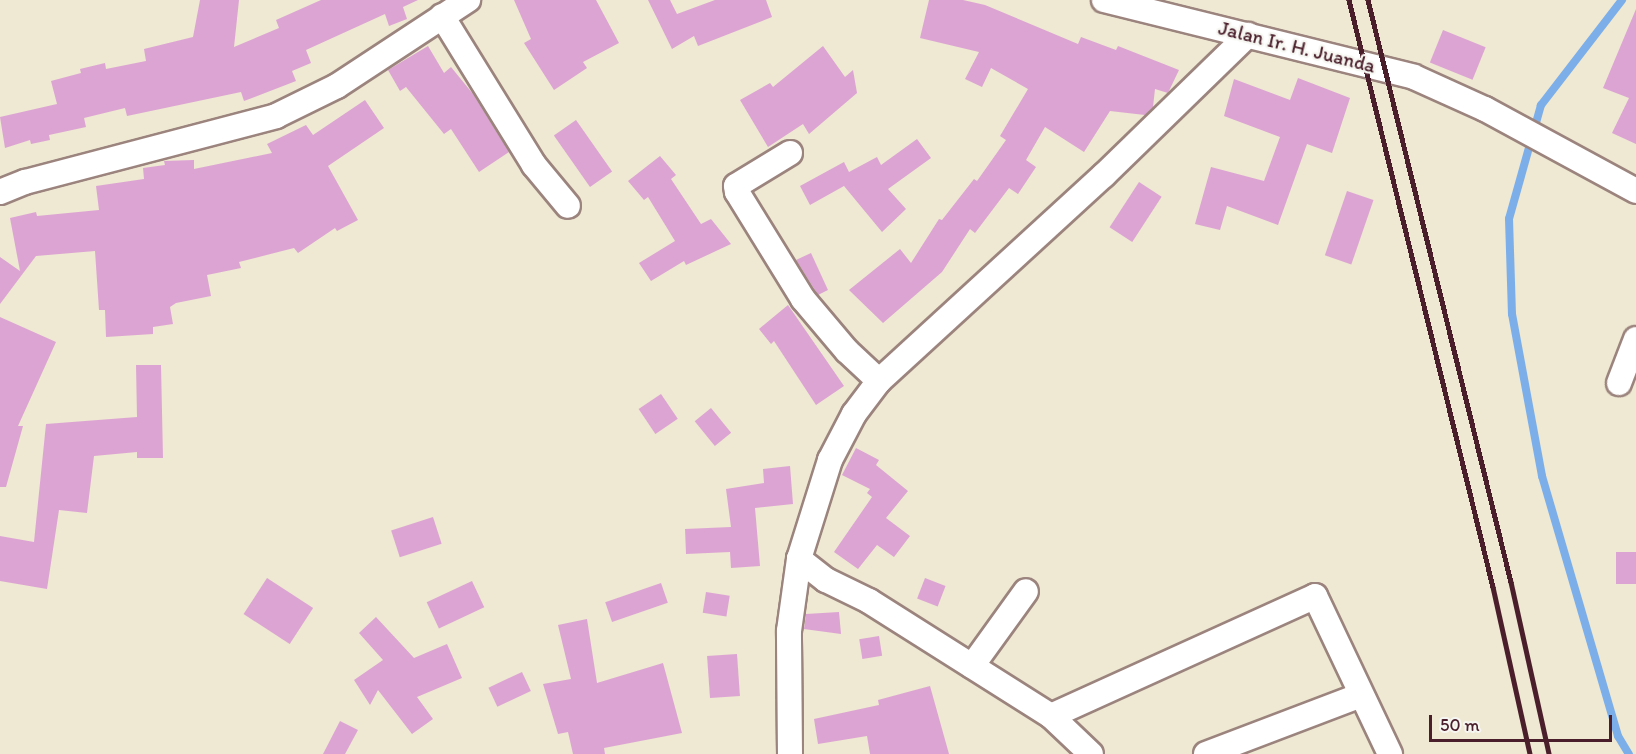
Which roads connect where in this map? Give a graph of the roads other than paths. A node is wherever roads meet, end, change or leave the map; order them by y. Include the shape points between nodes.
1 (468, 0) edge
2 (1104, 0) edge
3 (442, 16) junction
4 (1248, 35) junction
5 (790, 153) dead end
6 (1628, 187) edge
7 (0, 192) edge
8 (568, 206) dead end
9 (1636, 339) edge
10 (879, 381) junction
11 (1619, 384) dead end
12 (799, 559) junction
13 (1026, 591) dead end
14 (972, 666) junction
15 (1361, 695) junction
16 (1051, 716) junction
17 (1089, 753) edge
18 (790, 754) edge
19 (1206, 754) edge
20 (1390, 754) edge

1 - 3 street
2 - 4 street, Jalan Ir. H. Juanda
3 - 7 street via 337,86 276,116 25,182
3 - 8 street via 534,165
4 - 6 street, Jalan Ir. H. Juanda via 1414,76 1485,109
4 - 10 street via 1104,175
5 - 10 street via 736,186 737,192 803,299 847,351
9 - 11 street
10 - 12 street via 854,414 830,460
12 - 14 street via 826,580 869,601
12 - 18 street via 789,631
13 - 14 street
14 - 16 street
15 - 16 street via 1315,596
15 - 19 street
15 - 20 street
16 - 17 street

